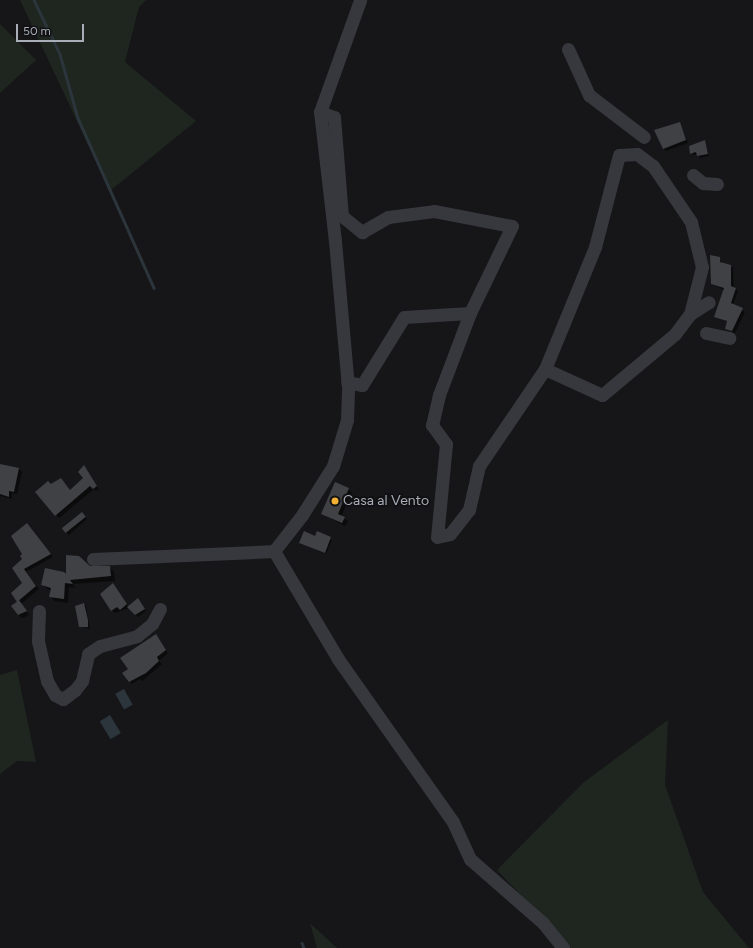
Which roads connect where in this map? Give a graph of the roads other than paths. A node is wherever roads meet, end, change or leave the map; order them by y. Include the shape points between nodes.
1 (360, 0) edge
2 (568, 49) dead end
3 (320, 112) junction
4 (644, 137) dead end
5 (692, 175) dead end
6 (717, 184) dead end
7 (709, 302) dead end
8 (470, 313) junction
9 (690, 314) junction
10 (706, 333) dead end
11 (729, 338) dead end
12 (545, 369) junction
13 (347, 382) junction
14 (274, 551) junction
15 (93, 559) dead end
16 (160, 609) dead end
17 (39, 611) dead end
18 (563, 948) edge

1 - 3 street
2 - 4 street via 589,95
3 - 8 street via 334,117 342,216 362,232 388,217 434,211 512,226
3 - 13 street via 335,241
5 - 6 street via 703,183
7 - 9 street
8 - 12 street via 439,395 432,425 446,444 437,537 450,534 469,510 479,466
8 - 13 street via 404,317 362,385
9 - 12 street via 675,334 602,395
9 - 12 street via 702,267 691,222 654,166 637,154 619,156 595,247
10 - 11 street
13 - 14 street via 347,420 333,466 302,515
14 - 15 street
14 - 18 street via 338,659 453,822 470,859 543,923
16 - 17 street via 152,624 137,636 100,646 88,654 82,681 75,690 63,698 55,695 47,682 38,641

